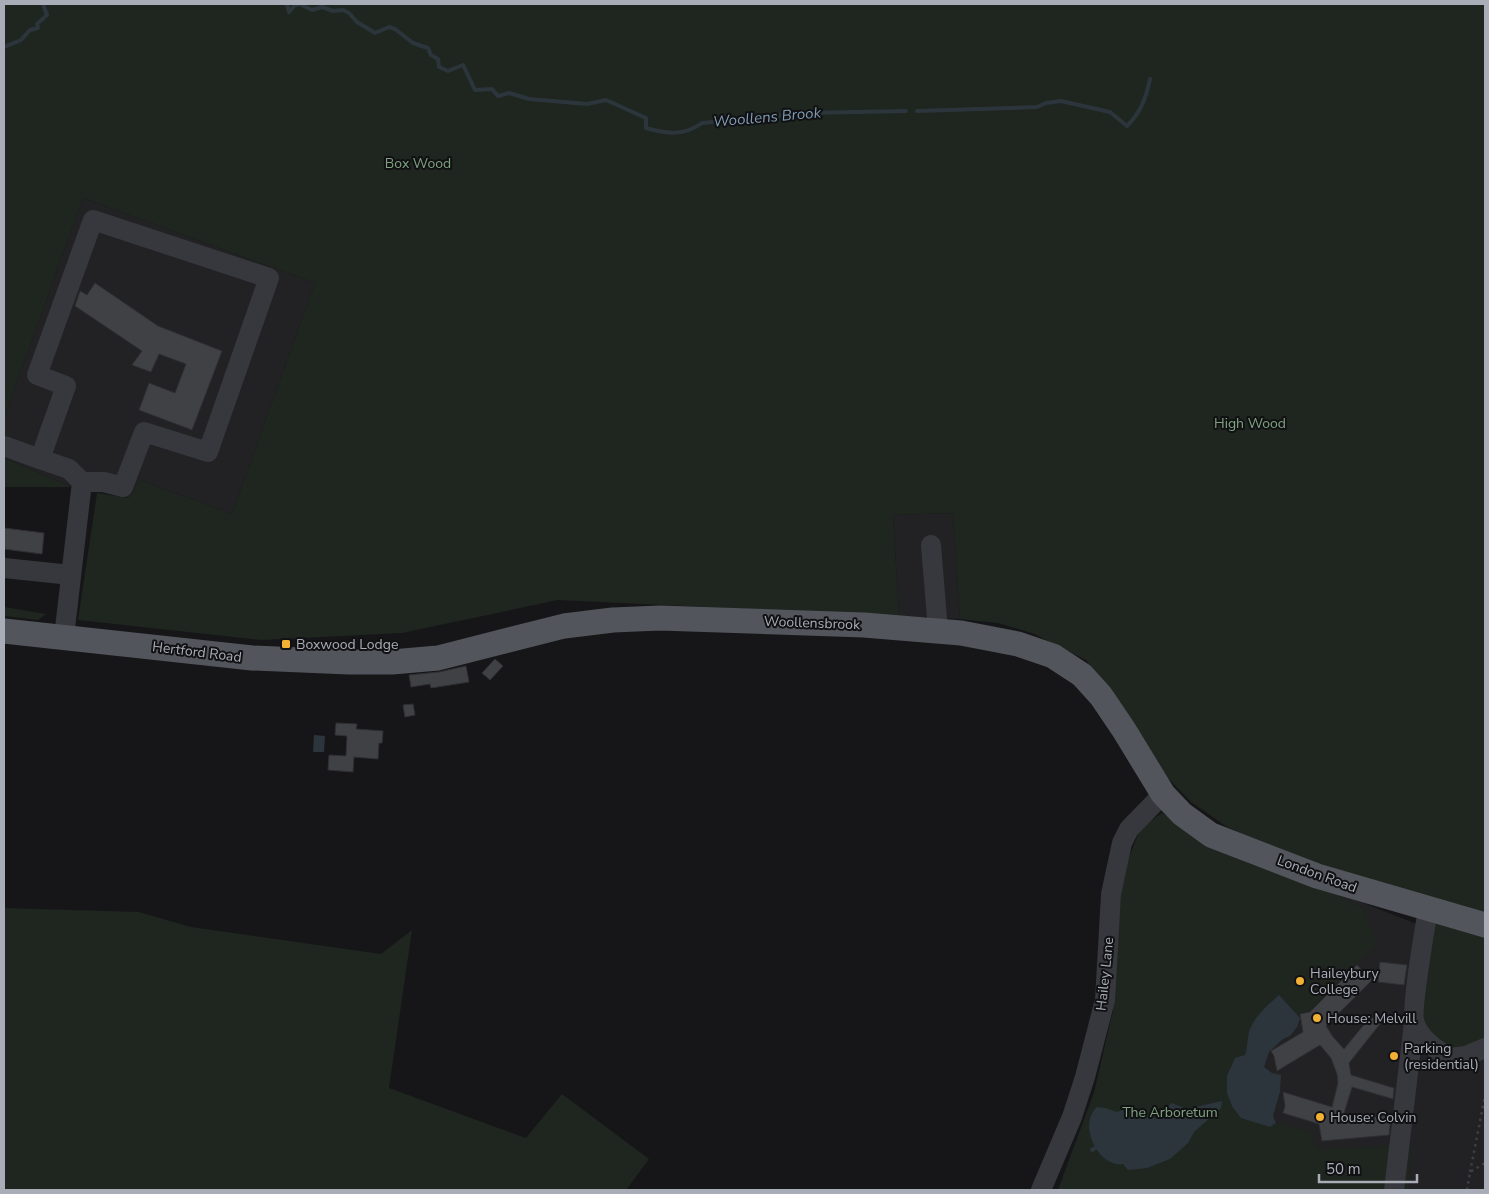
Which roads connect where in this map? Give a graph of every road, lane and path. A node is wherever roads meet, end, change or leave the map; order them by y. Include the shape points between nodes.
1 (4, 446) edge
2 (40, 459) junction
3 (82, 482) junction
4 (931, 545) dead end
5 (4, 568) edge
6 (71, 575) junction
7 (4, 631) edge
8 (938, 631) junction
9 (64, 637) junction
10 (392, 662) joint
11 (1163, 794) junction
12 (1428, 909) junction
13 (1485, 925) edge
14 (1414, 1023) junction
15 (1485, 1048) edge
16 (1485, 1096) edge
17 (1485, 1163) edge
18 (1470, 1172) junction
19 (1042, 1190) edge
20 (1394, 1190) edge
21 (1467, 1190) edge

1 - 2 street
2 - 3 street via 69,469
2 - 3 street via 66,386 36,375 93,220 269,278 208,452 144,432 123,487 104,482
3 - 6 street
4 - 8 street
5 - 6 street
6 - 9 street
7 - 9 main road, Hertford Road
8 - 10 main road, Woollensbrook via 715,619 613,620 564,626 438,658
8 - 11 main road, Woollensbrook via 1018,644 1053,656 1082,675 1120,723
9 - 10 main road, Hertford Road via 252,658
11 - 12 main road, London Road via 1182,814 1211,836 1317,876
11 - 19 street, Hailey Lane via 1133,824 1122,842 1111,894 1105,1000 1072,1117
12 - 13 main road, London Road
12 - 14 street
14 - 15 street via 1426,1043 1450,1058
14 - 20 street
16 - 18 path
17 - 18 path
18 - 21 path

